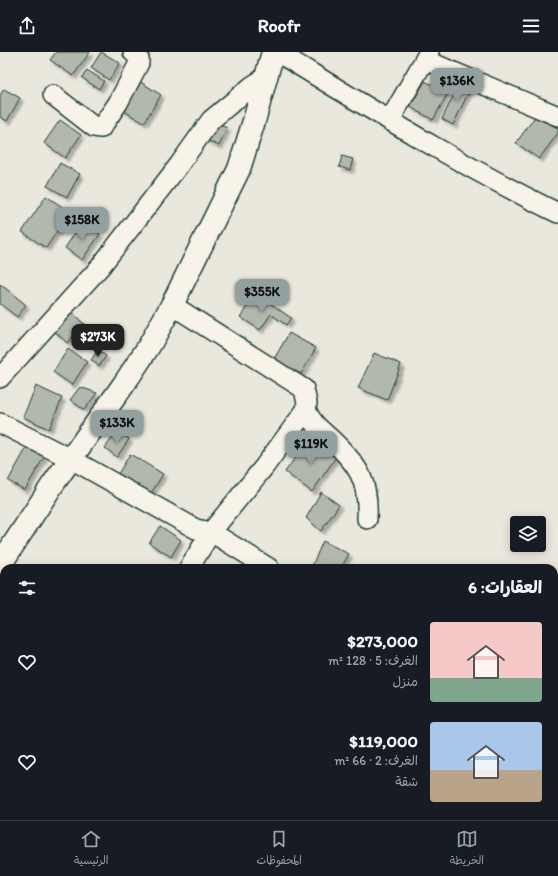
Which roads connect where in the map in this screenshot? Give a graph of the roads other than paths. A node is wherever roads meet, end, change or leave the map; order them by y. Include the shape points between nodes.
1 (133, 52) edge
2 (273, 52) edge
3 (277, 52) edge
4 (427, 56) edge
5 (266, 77) junction
6 (53, 95) dead end
7 (558, 116) edge
8 (390, 120) junction
9 (558, 213) edge
10 (172, 304) junction
11 (0, 378) edge
12 (306, 410) junction
13 (0, 423) edge
14 (71, 459) junction
15 (366, 519) dead end
16 (211, 532) junction
17 (1, 564) edge
18 (191, 564) edge
19 (263, 564) edge

1 - 6 street via 139,58 139,64 101,128 94,128
2 - 5 main road
3 - 8 street
4 - 7 street
4 - 8 street
5 - 10 main road via 238,169
5 - 11 street via 211,120 179,166 100,266
8 - 9 street via 513,191
10 - 12 street via 304,389
10 - 14 main road via 149,346
12 - 15 street via 316,428 350,458 358,471 368,498
12 - 16 street
13 - 14 street
14 - 16 street via 196,530
14 - 17 main road
16 - 18 street
16 - 19 street

